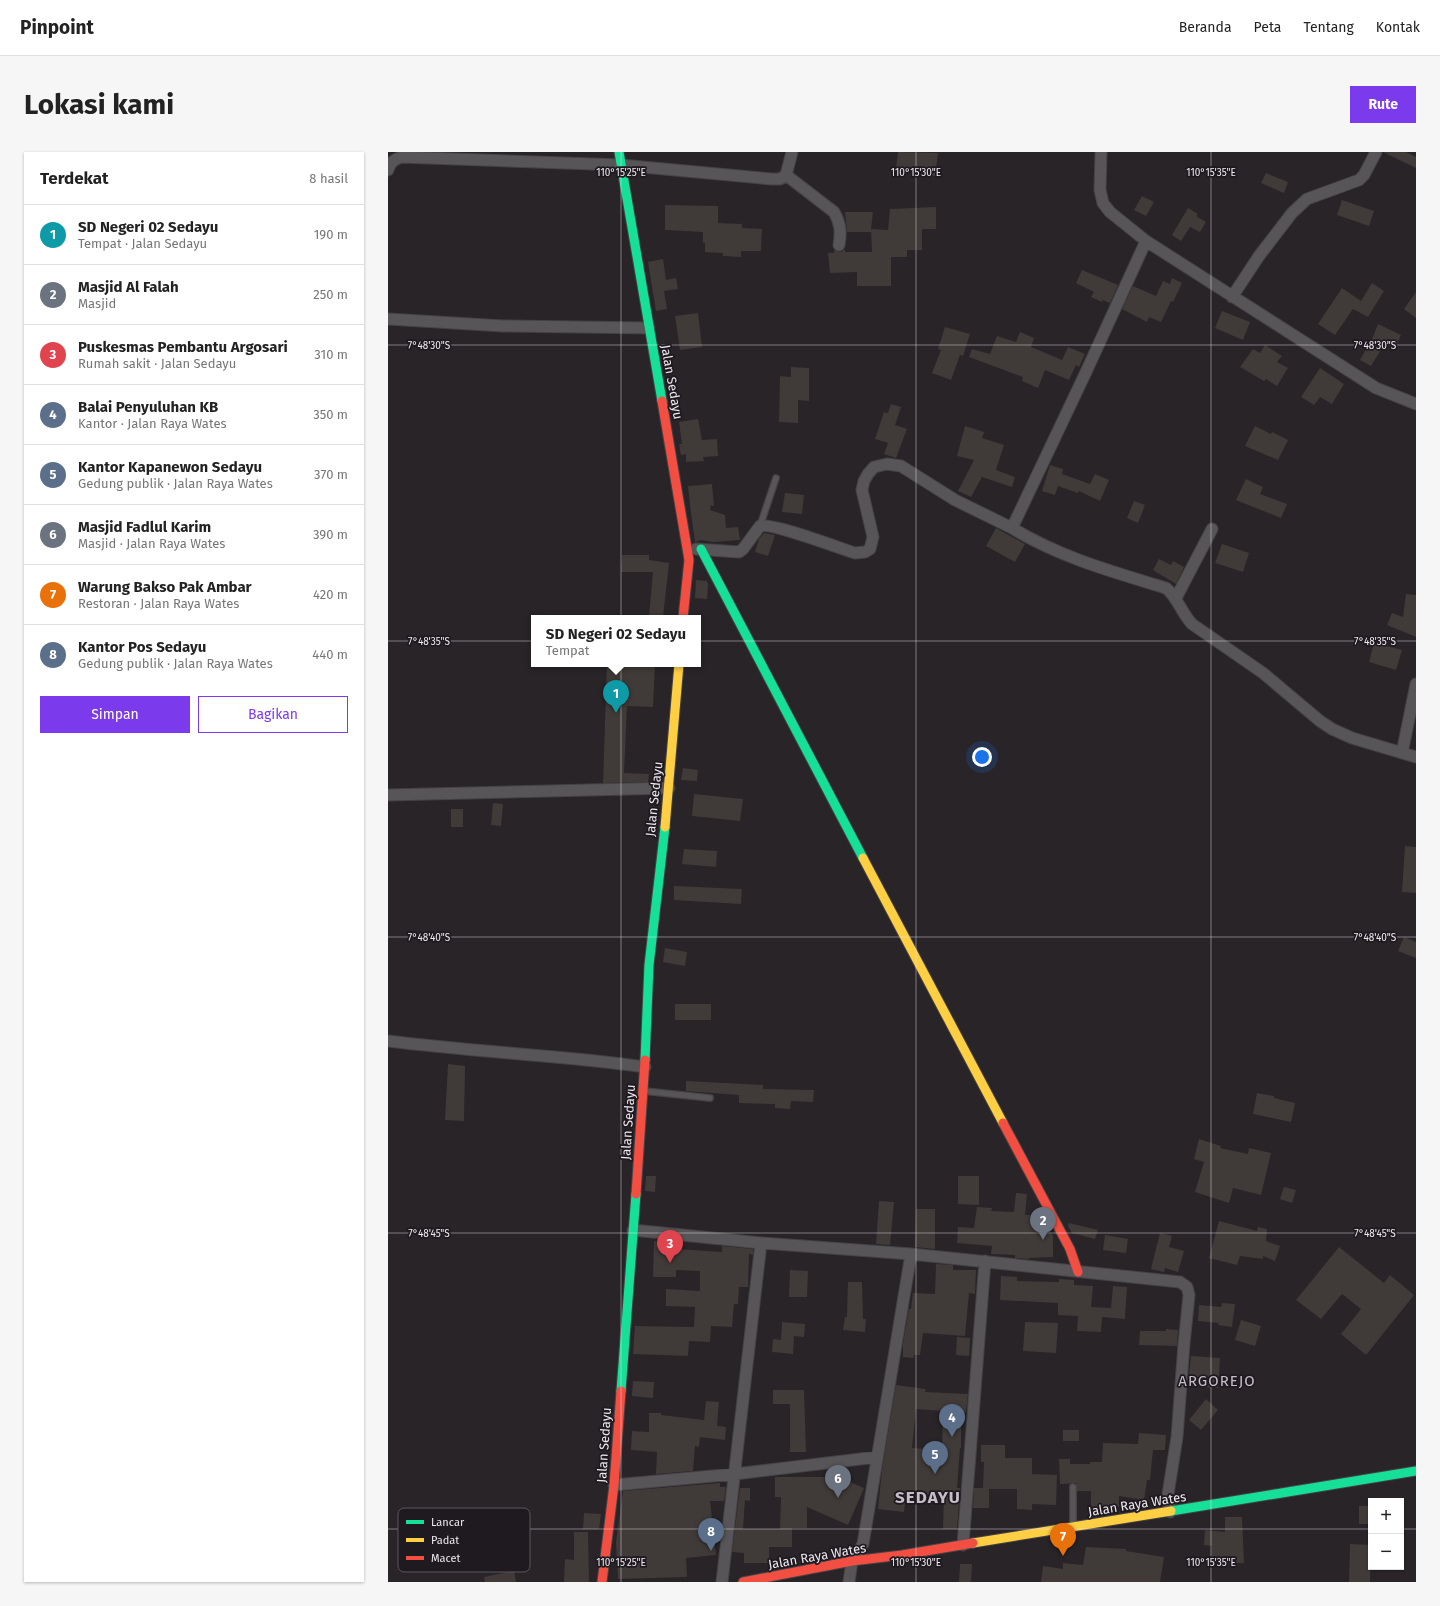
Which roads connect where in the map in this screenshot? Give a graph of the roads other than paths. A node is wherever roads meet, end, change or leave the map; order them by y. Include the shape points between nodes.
1 (618, 152) edge
2 (792, 152) edge
3 (1101, 152) edge
4 (1376, 152) edge
5 (621, 165) junction
6 (388, 170) edge
7 (786, 175) junction
8 (1146, 241) junction
9 (839, 246) dead end
10 (1232, 297) junction
11 (388, 318) edge
12 (649, 328) junction
13 (1416, 404) edge
14 (776, 478) dead end
15 (760, 526) junction
16 (1012, 528) junction
17 (1212, 529) dead end
18 (687, 549) junction
19 (702, 549) junction
20 (1176, 598) junction
21 (683, 615) edge
22 (679, 667) edge
23 (1416, 684) edge
24 (1402, 753) junction
25 (1416, 757) edge
26 (669, 788) junction
27 (388, 795) edge
28 (388, 1041) edge
29 (645, 1067) junction
30 (643, 1091) junction
31 (710, 1098) dead end
32 (633, 1230) junction
33 (761, 1243) junction
34 (911, 1254) junction
35 (985, 1260) junction
36 (1078, 1272) junction
37 (877, 1457) junction
38 (1416, 1471) edge
39 (735, 1474) junction
40 (614, 1485) junction
41 (1073, 1487) dead end
42 (1170, 1512) junction
43 (1073, 1527) junction
44 (963, 1545) junction
45 (852, 1562) junction
46 (602, 1582) edge
47 (722, 1582) edge
48 (743, 1582) edge
49 (849, 1582) edge

1 - 5 main road, Jalan Sedayu
2 - 7 street
3 - 8 street via 1100,190 1103,203 1110,212
4 - 10 street via 1359,180 1311,198 1292,213
5 - 6 street via 400,157 393,160
5 - 7 street via 771,179 780,179
5 - 12 main road, Jalan Sedayu
7 - 9 street via 834,212 840,226
8 - 10 street
8 - 16 street
10 - 13 street via 1376,388
11 - 12 street via 503,326
12 - 18 main road, Jalan Sedayu
14 - 15 lane
15 - 16 street via 777,528 855,553 865,552 870,549 873,537 862,490 864,481 874,467 887,464 901,466 955,500
15 - 19 street via 739,552
16 - 20 street via 1054,551 1166,588
17 - 20 street
18 - 19 street
18 - 21 main road, Jalan Sedayu via 689,571
19 - 36 main road via 1070,1250
20 - 24 street via 1184,615 1192,624 1263,673 1320,721 1352,738
22 - 26 main road, Jalan Sedayu
23 - 24 street
24 - 25 street
26 - 27 street
26 - 29 main road, Jalan Sedayu via 649,965
28 - 29 street via 606,1061
29 - 30 main road, Jalan Sedayu
30 - 31 lane
30 - 32 main road, Jalan Sedayu
32 - 33 street
32 - 40 main road, Jalan Sedayu
33 - 34 street
33 - 39 street
34 - 35 street
34 - 37 street
35 - 36 street
35 - 44 street
36 - 42 street via 1180,1282 1187,1287 1190,1295 1177,1437 1168,1494
37 - 39 street
37 - 45 street via 863,1544
38 - 42 main road, Jalan Raya Wates
39 - 40 street
39 - 47 street
40 - 46 main road, Jalan Sedayu
41 - 43 lane
42 - 43 main road, Jalan Raya Wates
43 - 44 main road, Jalan Raya Wates
44 - 45 main road, Jalan Raya Wates
45 - 48 main road, Jalan Raya Wates
45 - 49 street

